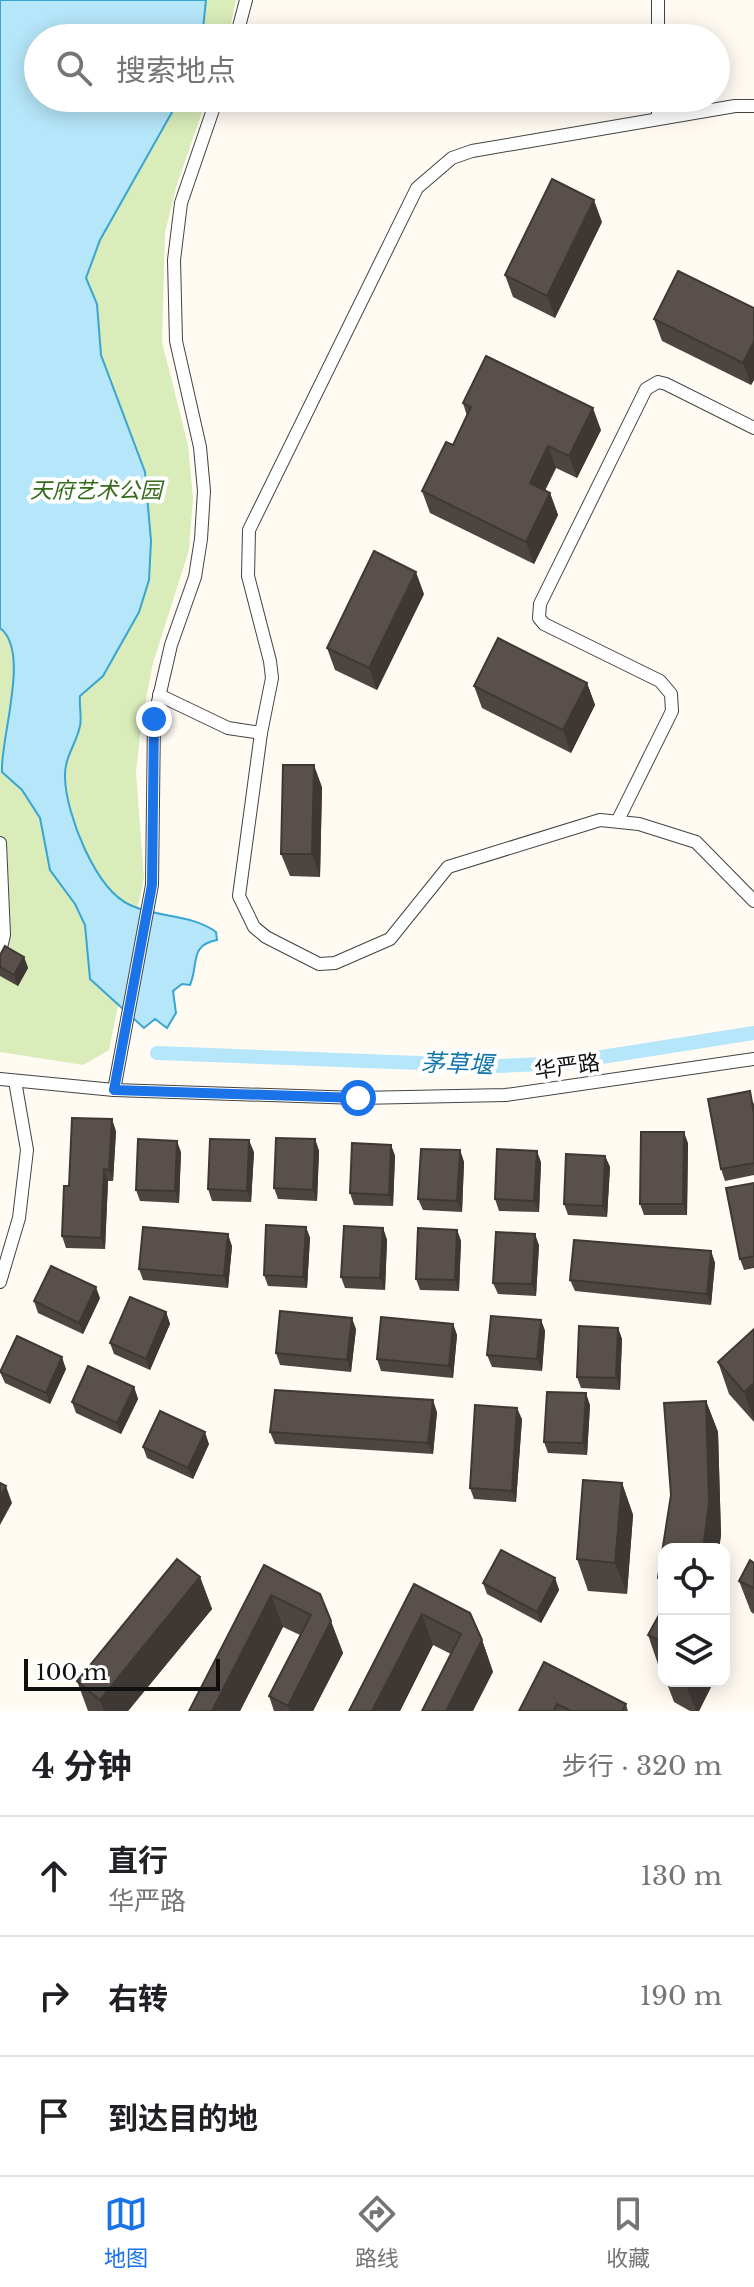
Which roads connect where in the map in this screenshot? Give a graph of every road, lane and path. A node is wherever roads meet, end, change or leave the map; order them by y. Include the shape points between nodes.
1 (246, 0) edge
2 (658, 0) edge
3 (240, 24) edge
4 (658, 24) edge
5 (754, 106) edge
6 (730, 107) edge
7 (212, 112) edge
8 (658, 112) edge
9 (699, 112) edge
10 (658, 119) junction
11 (754, 428) edge
12 (159, 695) junction
13 (261, 733) junction
14 (618, 820) junction
15 (0, 843) edge
16 (754, 901) edge
17 (0, 952) edge
18 (754, 1059) edge
19 (0, 1079) edge
20 (15, 1081) junction
21 (114, 1090) junction
22 (0, 1282) edge

1 - 3 street
2 - 4 street
5 - 6 street
7 - 12 street via 181,203 174,260 176,341 200,447 204,491 195,577
8 - 10 street
9 - 10 street
10 - 13 street via 472,151 452,158 417,188 249,530 245,561 272,678
11 - 14 street via 666,384 646,389 540,604 544,624 660,681 671,694 672,711
12 - 13 street via 228,728
12 - 21 street via 146,928
13 - 14 street via 239,896 254,927 319,964 335,963 390,939 448,867 600,820
14 - 16 street via 696,842
15 - 17 street
18 - 21 street, 华严路 via 506,1095 358,1098
19 - 20 street, 华严路
20 - 21 street, 华严路
20 - 22 street via 27,1150 19,1218

